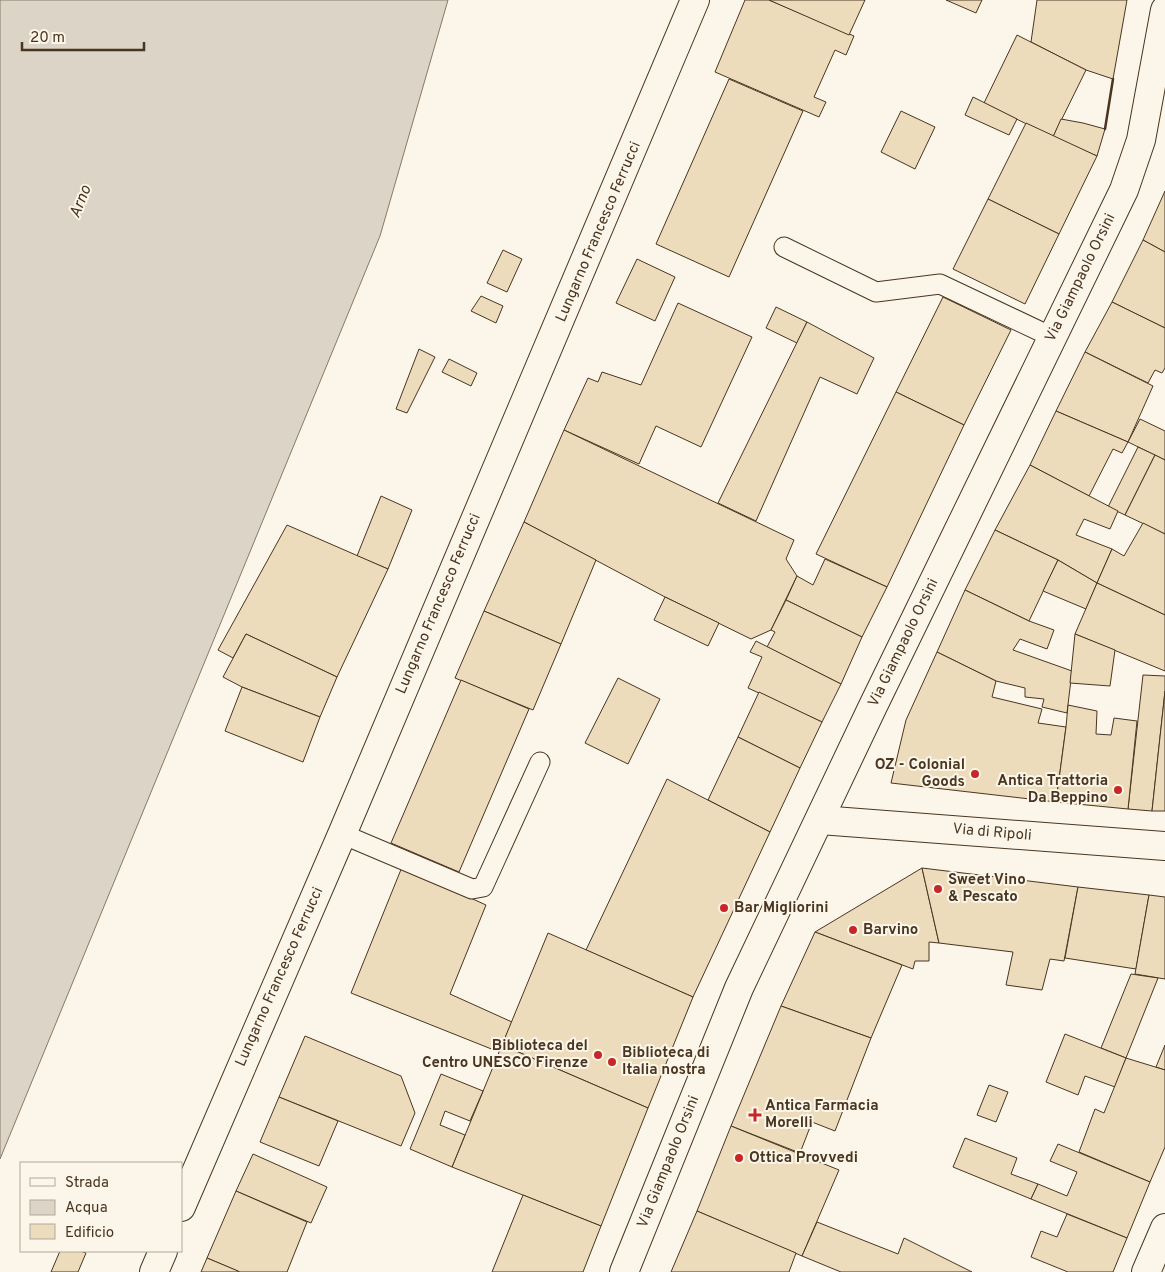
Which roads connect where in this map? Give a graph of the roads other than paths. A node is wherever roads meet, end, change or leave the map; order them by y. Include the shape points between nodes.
1 (695, 0) edge
2 (1165, 10) edge
3 (784, 247) dead end
4 (1052, 337) junction
5 (540, 762) dead end
6 (820, 820) junction
7 (342, 834) junction
8 (1165, 846) edge
9 (182, 1206) edge
10 (1165, 1228) edge
11 (163, 1252) edge
12 (154, 1272) edge
13 (624, 1272) edge
14 (1146, 1272) edge

1 - 7 street, Lungarno Francesco Ferrucci via 556,335
2 - 4 street, Via Giampaolo Orsini via 1134,163
3 - 4 lane via 876,292 940,284
4 - 6 street, Via Giampaolo Orsini
5 - 7 lane via 483,887 472,889
6 - 8 street, Via di Ripoli
6 - 13 street, Via Giampaolo Orsini via 739,988
7 - 9 street, Lungarno Francesco Ferrucci
10 - 14 street
11 - 12 street

